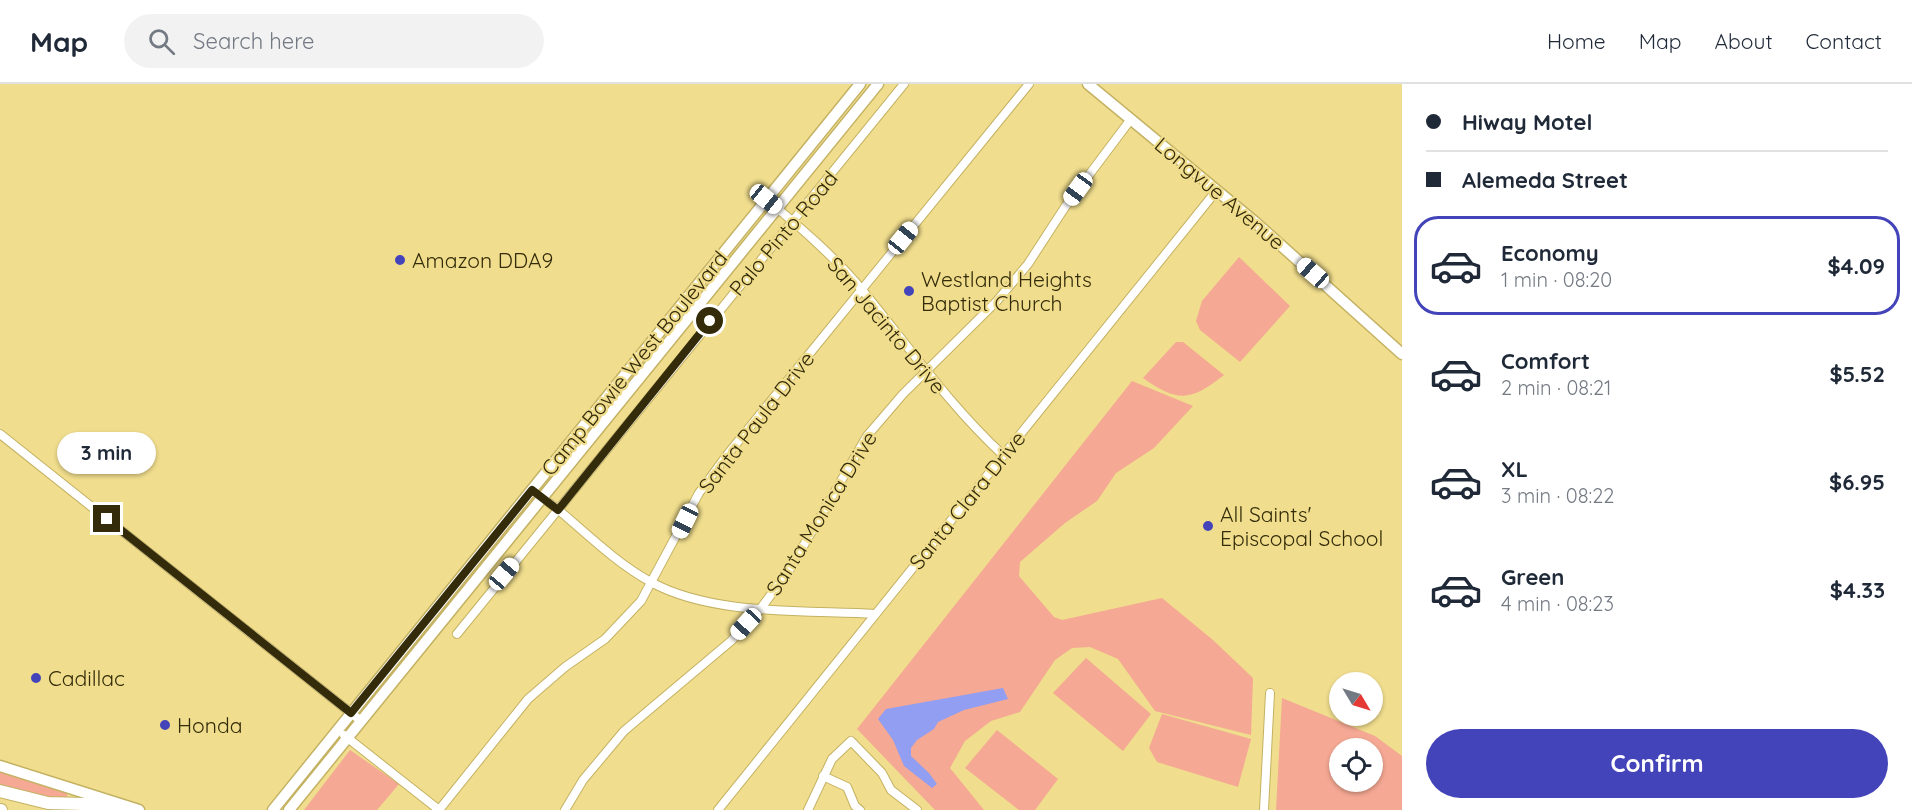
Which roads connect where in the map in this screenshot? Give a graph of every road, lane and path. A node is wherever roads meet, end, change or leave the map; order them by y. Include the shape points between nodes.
1 (860, 84) edge
2 (878, 84) edge
3 (904, 84) edge
4 (1029, 84) edge
5 (1088, 84) edge
6 (1131, 119) junction
7 (1217, 190) junction
8 (766, 199) junction
9 (777, 207) junction
10 (794, 222) junction
11 (862, 289) junction
12 (647, 345) junction
13 (657, 354) junction
14 (1402, 354) edge
15 (927, 371) junction
16 (0, 434) edge
17 (1003, 455) junction
18 (536, 494) junction
19 (558, 510) junction
20 (653, 583) junction
21 (761, 608) junction
22 (875, 614) junction
23 (457, 634) dead end
24 (1270, 693) dead end
25 (351, 713) junction
26 (362, 721) junction
27 (338, 730) junction
28 (348, 738) junction
29 (0, 766) edge
30 (824, 776) junction
31 (298, 779) junction
32 (0, 791) edge
33 (119, 805) junction
34 (293, 806) edge
35 (139, 810) edge
36 (264, 810) edge
37 (273, 810) edge
38 (439, 810) edge
39 (566, 810) edge
40 (718, 810) edge
41 (808, 810) edge
42 (860, 810) edge
43 (917, 810) edge
44 (1264, 810) edge

1 - 8 main road, Camp Bowie West Boulevard
2 - 9 main road, Camp Bowie West Boulevard
3 - 10 street, Palo Pinto Road
4 - 11 street, Santa Paula Drive
5 - 6 main road, Longvue Avenue
6 - 7 main road, Longvue Avenue
6 - 15 street, Santa Monica Drive via 1028,264
7 - 14 main road, Longvue Avenue
7 - 17 street, Santa Clara Drive
8 - 9 street, San Jacinto Drive
8 - 12 main road, Camp Bowie West Boulevard
9 - 10 street, San Jacinto Drive
9 - 13 main road, Camp Bowie West Boulevard
10 - 11 street, San Jacinto Drive
10 - 19 street, Palo Pinto Road
11 - 15 street, San Jacinto Drive
11 - 20 street, Santa Paula Drive via 699,493
12 - 13 main road
12 - 18 main road, Camp Bowie West Boulevard
13 - 18 main road, Camp Bowie West Boulevard
15 - 17 street, San Jacinto Drive via 964,417
15 - 21 street, Santa Monica Drive via 867,436 790,569
16 - 25 street
17 - 22 street, Santa Clara Drive
18 - 19 street
18 - 25 main road, Camp Bowie West Boulevard
18 - 26 main road, Camp Bowie West Boulevard
19 - 20 street via 632,571
19 - 23 street, Palo Pinto Road
20 - 21 street via 698,600
20 - 38 street, Santa Paula Drive via 642,601 612,632 528,699
21 - 22 street
21 - 39 street, Santa Monica Drive via 730,641 624,731 589,772
22 - 40 street, Santa Clara Drive
24 - 44 street
25 - 26 street
25 - 27 main road, Camp Bowie West Boulevard
26 - 28 main road, Camp Bowie West Boulevard
27 - 28 street
27 - 31 main road, Camp Bowie West Boulevard
28 - 34 main road, Camp Bowie West Boulevard
28 - 38 street
29 - 33 main road
30 - 41 street
30 - 42 street via 847,787
30 - 43 street via 832,759 851,741 882,773 891,790
31 - 36 main road
31 - 37 main road, Camp Bowie West Boulevard
32 - 33 highway via 48,803
33 - 35 main road

